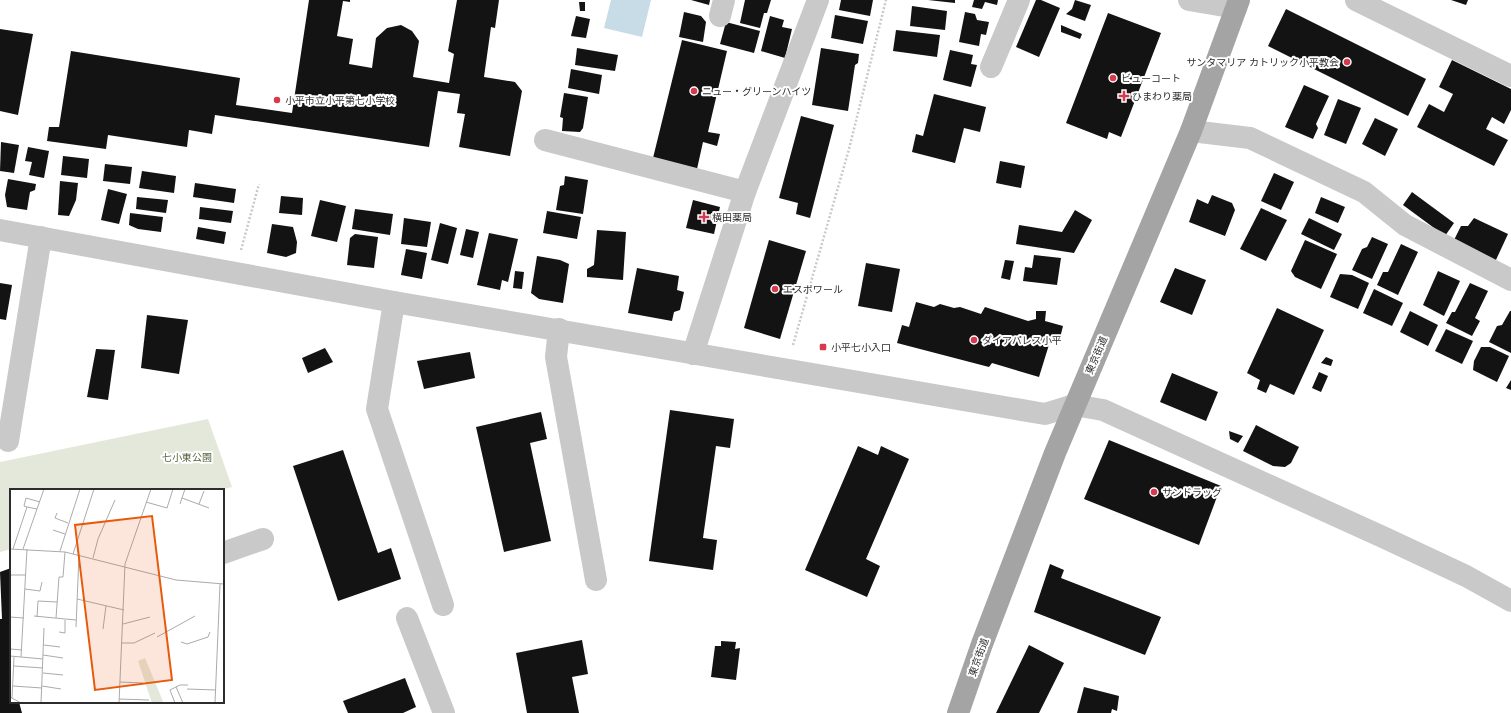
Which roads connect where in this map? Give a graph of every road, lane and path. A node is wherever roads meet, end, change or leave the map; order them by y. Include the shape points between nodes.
1 (818, 0) edge
2 (886, 0) edge
3 (1019, 0) edge
4 (1189, 0) edge
5 (1356, 0) edge
6 (1237, 4) edge
7 (991, 67) dead end
8 (1511, 76) edge
9 (1191, 131) junction
10 (545, 140) dead end
11 (259, 184) dead end
12 (745, 192) junction
13 (0, 230) edge
14 (41, 237) junction
15 (235, 274) junction
16 (1511, 280) edge
17 (394, 302) junction
18 (559, 329) junction
19 (792, 350) dead end
20 (693, 354) junction
21 (1074, 405) junction
22 (8, 441) dead end
23 (263, 539) dead end
24 (224, 553) edge
25 (596, 580) dead end
26 (1511, 601) edge
27 (443, 605) dead end
28 (407, 618) dead end
29 (444, 713) edge
30 (958, 713) edge

1 - 12 street
2 - 19 path via 849,149
3 - 7 street
4 - 6 street
5 - 8 street
6 - 9 main road, 東京街道
9 - 16 street via 1250,138 1364,192 1405,225
9 - 21 main road, 東京街道
10 - 12 street
11 - 15 path
12 - 20 street
13 - 14 street
14 - 15 street
14 - 22 street
15 - 17 street
17 - 18 street
17 - 27 street via 377,409
18 - 20 street
18 - 25 street via 556,357
20 - 21 street via 1045,414
21 - 26 street via 1111,412 1466,576
21 - 30 main road, 東京街道
23 - 24 street
28 - 29 street

